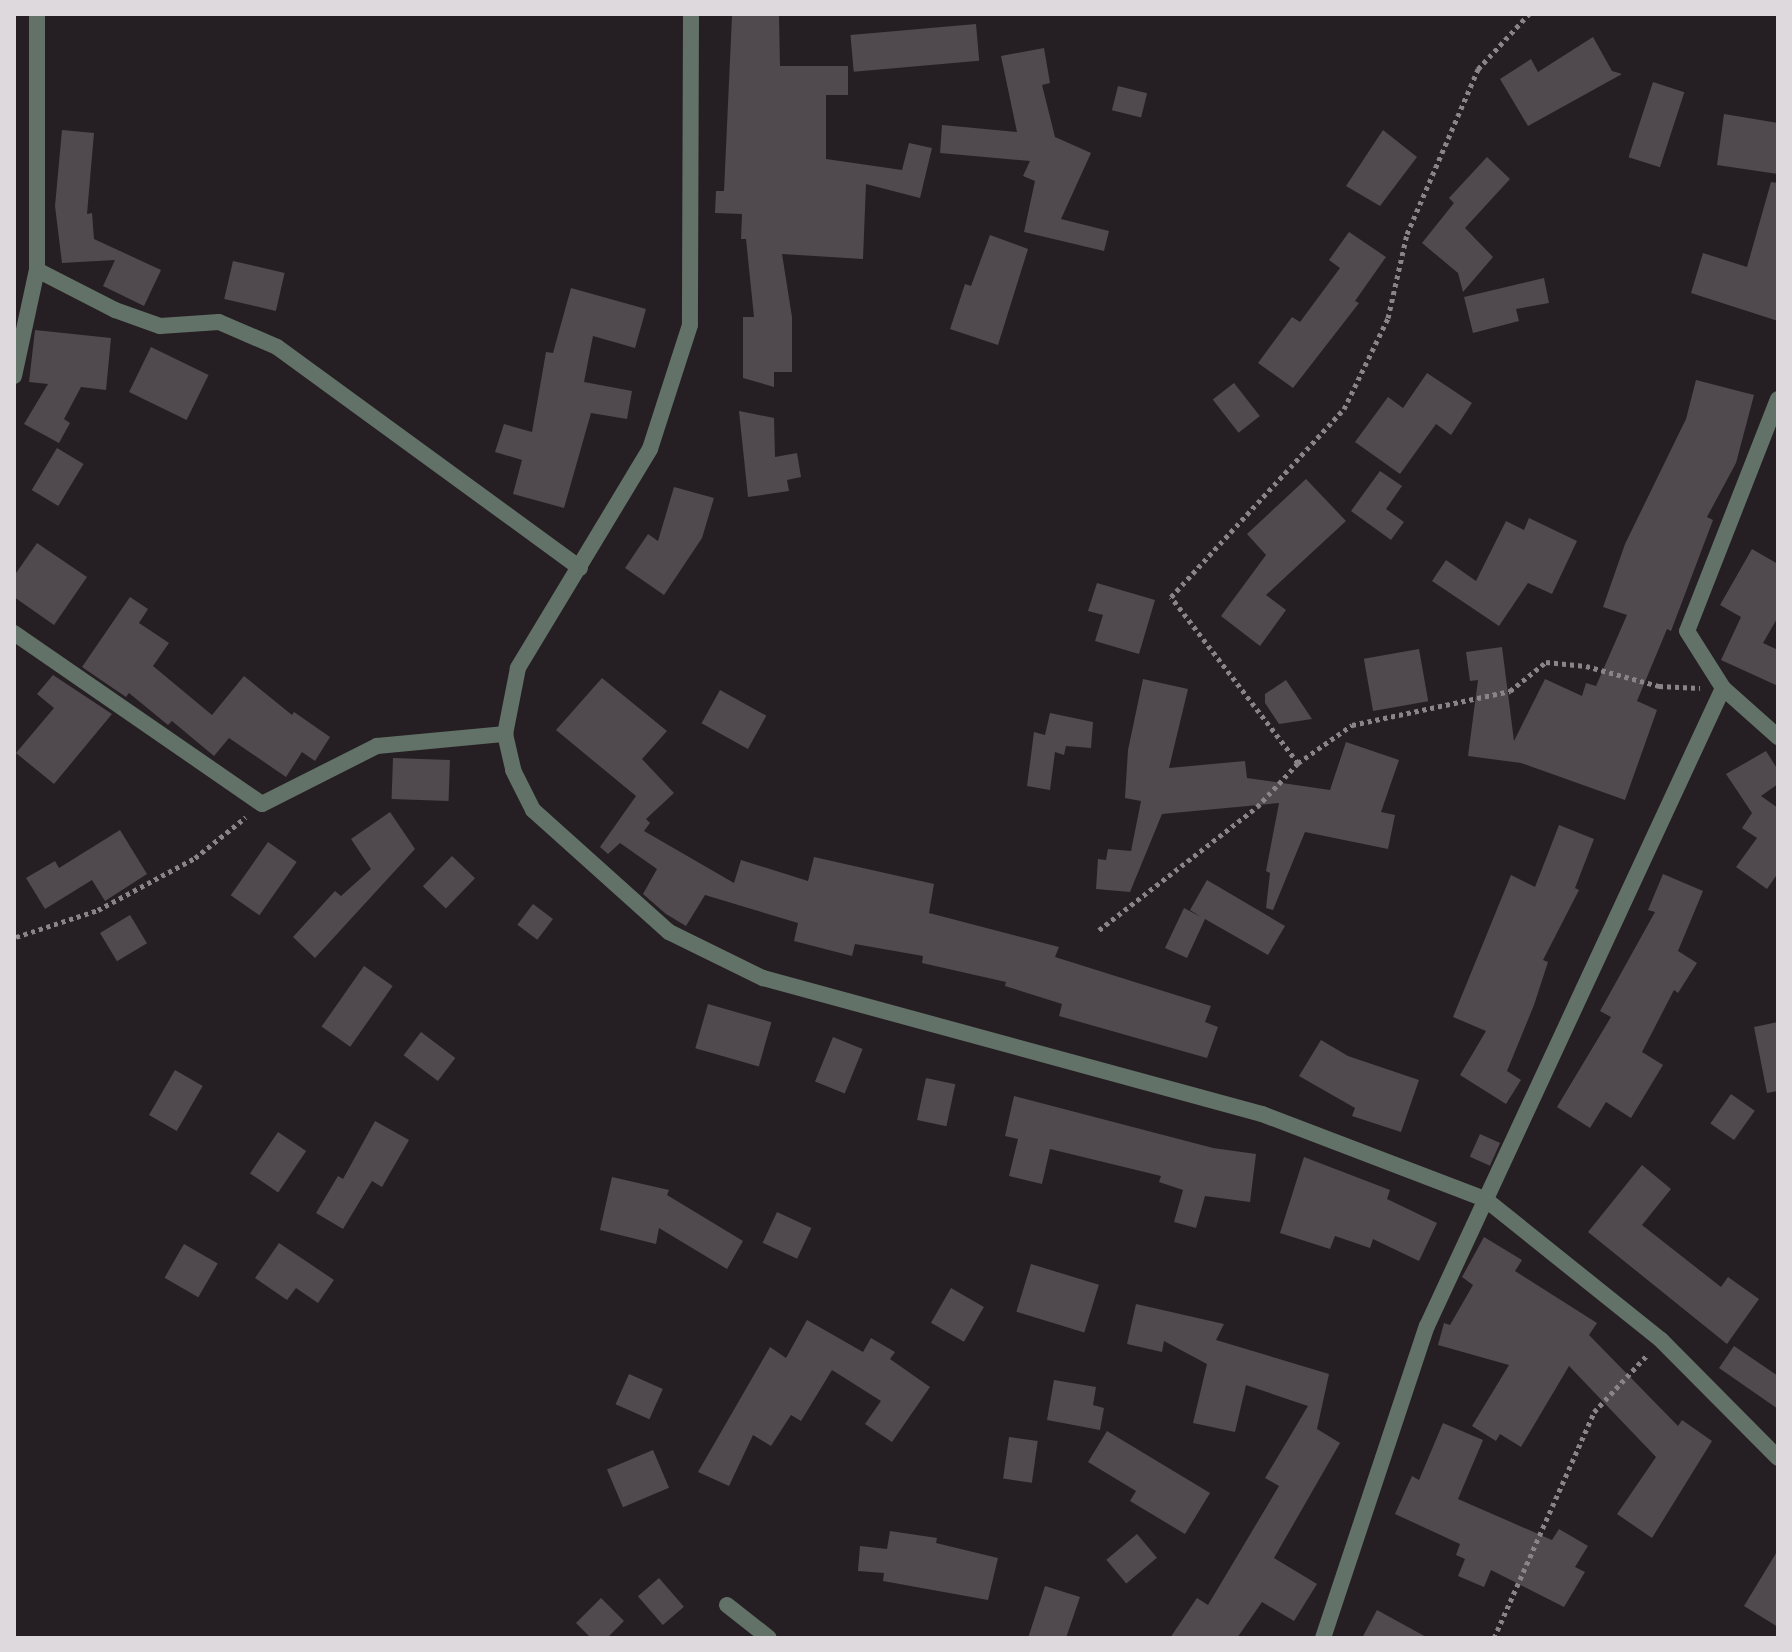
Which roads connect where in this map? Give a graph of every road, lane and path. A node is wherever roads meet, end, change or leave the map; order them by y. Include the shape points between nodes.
1 (37, 14) edge
2 (691, 14) edge
3 (1529, 14) edge
4 (37, 270) junction
5 (14, 376) edge
6 (1778, 399) edge
7 (580, 568) junction
8 (14, 633) edge
9 (1723, 688) junction
10 (505, 734) junction
11 (1778, 737) edge
12 (1298, 763) junction
13 (262, 804) junction
14 (1099, 930) dead end
15 (16, 937) dead end
16 (1485, 1199) junction
17 (1661, 1340) junction
18 (1778, 1458) edge
19 (727, 1605) dead end
20 (769, 1638) edge
21 (1323, 1638) edge
22 (1494, 1638) edge

1 - 4 street
2 - 7 street via 690,325 650,449
3 - 12 path via 1478,69 1407,234 1388,318 1344,409 1171,597
4 - 5 street
4 - 7 street via 115,310 160,326 219,322 277,347
6 - 9 street via 1687,631
7 - 10 street via 518,668
8 - 13 street
9 - 11 street
9 - 12 path via 1659,686 1586,666 1546,662 1510,691 1352,725
9 - 16 street
10 - 13 street via 377,746
10 - 16 street via 513,770 533,810 581,857 669,932 763,978 1262,1114
12 - 14 path via 1257,807
13 - 15 path via 195,858 98,910
16 - 17 street
16 - 21 street via 1427,1326
17 - 18 street
17 - 22 path via 1594,1412
19 - 20 street

